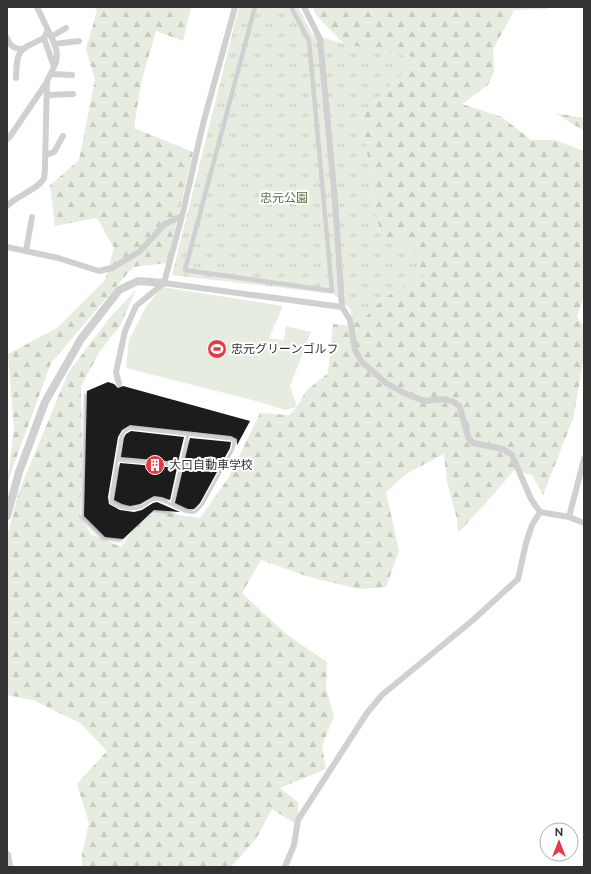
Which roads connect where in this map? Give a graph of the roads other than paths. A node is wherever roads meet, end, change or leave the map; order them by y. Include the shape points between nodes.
1 (37, 7) edge
2 (235, 7) edge
3 (255, 7) edge
4 (291, 7) edge
5 (304, 7) edge
6 (66, 28) dead end
7 (48, 30) junction
8 (51, 37) junction
9 (7, 38) edge
10 (44, 38) junction
11 (79, 42) dead end
12 (54, 44) junction
13 (22, 49) junction
14 (54, 67) junction
15 (51, 74) junction
16 (72, 75) dead end
17 (16, 78) dead end
18 (47, 81) junction
19 (73, 94) dead end
20 (47, 95) junction
21 (63, 136) dead end
22 (7, 139) edge
23 (46, 155) junction
24 (7, 206) edge
25 (182, 216) junction
26 (32, 217) dead end
27 (7, 247) edge
28 (26, 251) junction
29 (164, 283) junction
30 (342, 308) junction
31 (119, 384) dead end
32 (188, 434) junction
33 (584, 459) edge
34 (118, 460) junction
35 (182, 465) junction
36 (221, 469) junction
37 (172, 504) junction
38 (540, 512) junction
39 (7, 516) edge
40 (570, 517) junction
41 (584, 523) edge
42 (7, 854) edge
43 (9, 867) edge
44 (285, 867) edge

1 - 7 street
2 - 25 street via 203,124
3 - 4 street via 184,270 332,291 309,41
5 - 30 street via 320,39
6 - 8 street
7 - 8 street
7 - 10 street
8 - 12 street
9 - 13 street via 9,45
10 - 13 street
10 - 14 street
11 - 12 street
12 - 14 street via 58,56
13 - 17 street via 17,56
14 - 15 street
15 - 16 street
15 - 18 street
18 - 20 street
18 - 22 street
19 - 20 street
20 - 23 street
21 - 23 street via 54,152
23 - 24 street via 44,178
25 - 28 street via 165,224 139,252 112,268 99,271
25 - 29 street
26 - 28 street
27 - 28 street
29 - 30 street
29 - 31 street via 136,306 125,331 116,372
29 - 39 street via 138,281 119,290 81,339 45,402
30 - 38 street via 350,320 355,350 362,362 404,393 424,401 445,399 460,407 468,437 473,443 503,449 512,455 531,499
32 - 34 lane via 130,428 121,437
32 - 35 lane
32 - 36 lane via 234,441 233,449
33 - 40 street
34 - 35 lane
34 - 37 lane via 111,502 131,509 155,499
35 - 36 lane
35 - 37 lane
36 - 37 lane via 202,505 196,511 188,512
38 - 40 street
38 - 44 street via 526,543 518,579 382,695 368,713 298,820 294,845
40 - 41 street
42 - 43 street

